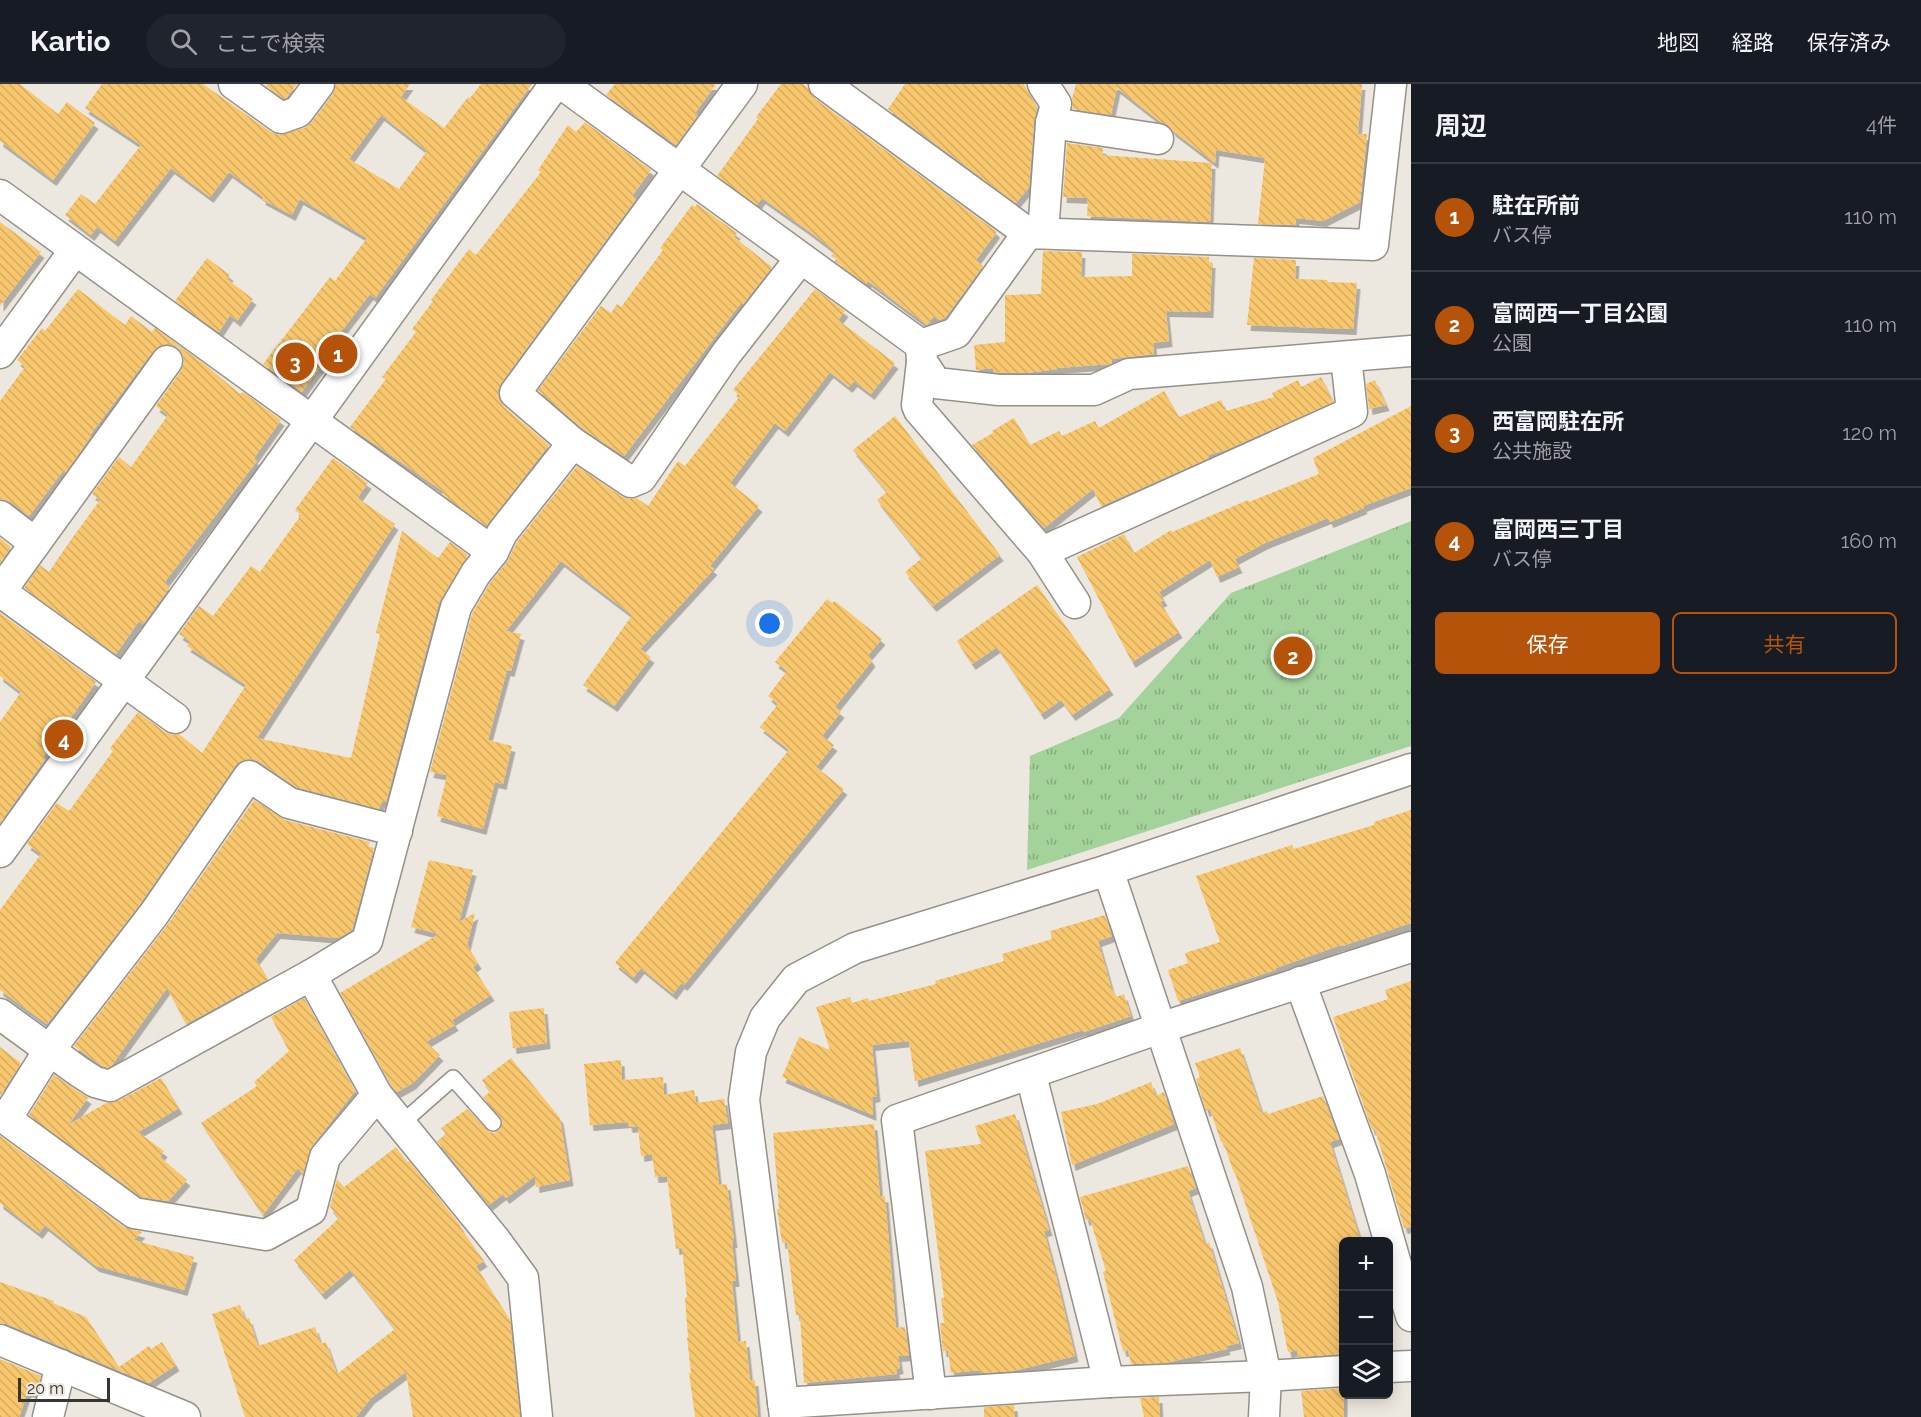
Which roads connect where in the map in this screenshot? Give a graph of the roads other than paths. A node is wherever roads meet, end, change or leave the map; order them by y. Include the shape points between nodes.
1 (234, 84) edge
2 (319, 84) edge
3 (555, 84) edge
4 (562, 84) edge
5 (742, 84) edge
6 (824, 84) edge
7 (1043, 84) edge
8 (1391, 84) edge
9 (1052, 123) junction
10 (1158, 140) dead end
11 (680, 170) junction
12 (0, 195) edge
13 (1036, 233) junction
14 (75, 249) junction
15 (801, 258) junction
16 (1411, 351) edge
17 (0, 353) edge
18 (922, 353) junction
19 (1346, 357) junction
20 (167, 361) dead end
21 (311, 420) junction
22 (573, 443) junction
23 (0, 516) edge
24 (35, 543) junction
25 (493, 552) junction
26 (1042, 552) junction
27 (0, 592) edge
28 (1075, 603) dead end
29 (123, 680) junction
30 (176, 718) dead end
31 (1411, 769) edge
32 (397, 831) junction
33 (0, 852) edge
34 (1108, 870) junction
35 (1411, 947) edge
36 (311, 975) junction
37 (1300, 982) junction
38 (0, 1014) edge
39 (1160, 1028) junction
40 (50, 1049) junction
41 (1031, 1075) junction
42 (377, 1095) junction
43 (402, 1123) junction
44 (493, 1123) dead end
45 (1411, 1316) edge
46 (0, 1340) edge
47 (61, 1365) junction
48 (1411, 1365) edge
49 (1393, 1367) edge
50 (1339, 1371) edge
51 (1266, 1376) junction
52 (1109, 1382) junction
53 (931, 1394) junction
54 (784, 1410) edge
55 (48, 1417) edge
56 (185, 1417) edge
57 (537, 1417) edge
58 (1264, 1417) edge

1 - 2 street via 281,118 298,112
3 - 21 street
4 - 11 street
5 - 11 street
6 - 13 street
7 - 9 street via 1056,104
8 - 13 street via 1373,245
9 - 10 street
9 - 13 street
11 - 15 street
11 - 22 street via 515,393
12 - 14 street
13 - 18 street via 956,333
14 - 17 street
14 - 21 street
15 - 18 street
15 - 22 street via 726,354 640,478 631,482
16 - 19 street
18 - 19 street via 936,383 999,390 1095,390 1130,374
18 - 26 street via 919,410
19 - 26 street via 1352,412
20 - 24 street
21 - 25 street
21 - 29 street
22 - 25 street via 502,533
23 - 24 street
24 - 27 street
25 - 32 street via 456,607
26 - 28 street
27 - 29 street
29 - 30 street
29 - 33 street
31 - 34 street
32 - 36 street via 367,940
32 - 40 street via 289,802 249,776 154,914
34 - 39 street
34 - 54 street via 855,948 796,979 765,1018 751,1052 744,1100
35 - 37 street
36 - 40 street via 110,1086 95,1082
36 - 42 street
37 - 39 street
37 - 45 street via 1370,1174
38 - 40 street
39 - 41 street
39 - 51 street via 1247,1287
40 - 42 street via 6,1119 134,1213 266,1235 311,1210 325,1157
41 - 52 street
41 - 53 street via 897,1120
42 - 43 street
43 - 44 lane via 453,1078
43 - 57 street via 523,1278
46 - 47 street
47 - 55 street
47 - 56 street
48 - 49 street
50 - 51 street
51 - 52 street
51 - 58 street
52 - 53 street
53 - 54 street

